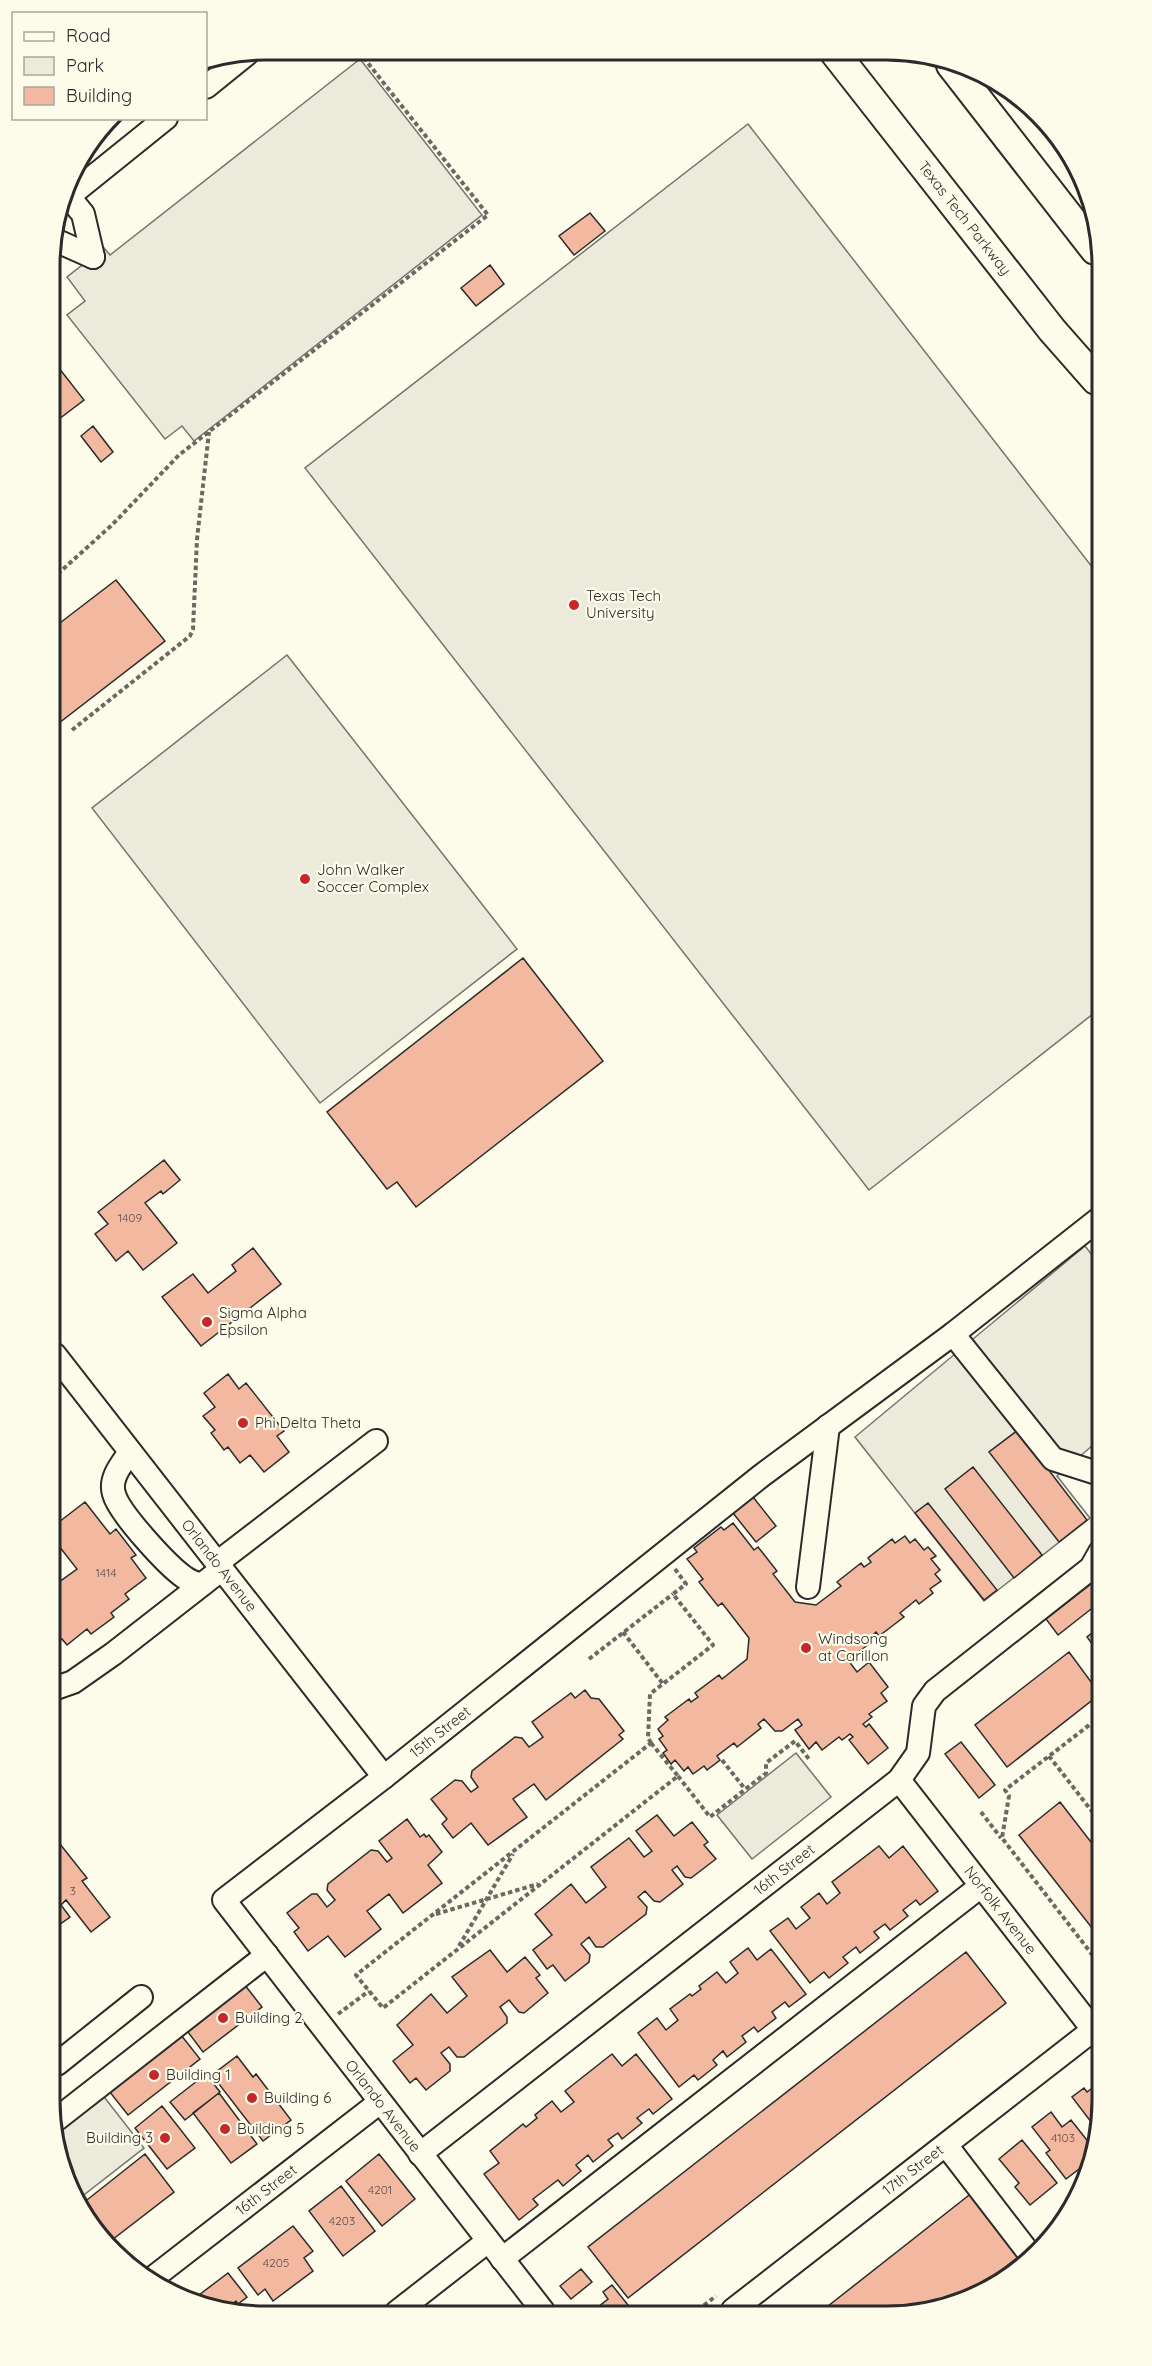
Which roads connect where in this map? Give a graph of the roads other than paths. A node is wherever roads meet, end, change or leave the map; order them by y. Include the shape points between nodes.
1 (840, 60) edge
2 (236, 63) edge
3 (957, 73) edge
4 (207, 86) edge
5 (163, 120) edge
6 (75, 189) edge
7 (71, 201) edge
8 (61, 243) edge
9 (1091, 245) edge
10 (1092, 376) edge
11 (1092, 1225) edge
12 (953, 1334) junction
13 (60, 1362) edge
14 (828, 1426) junction
15 (376, 1441) dead end
16 (130, 1452) junction
17 (1092, 1471) edge
18 (219, 1566) junction
19 (1092, 1566) edge
20 (201, 1585) junction
21 (808, 1587) dead end
22 (60, 1687) edge
23 (384, 1777) junction
24 (899, 1780) junction
25 (981, 1886) junction
26 (224, 1900) joint
27 (267, 1955) junction
28 (141, 1997) dead end
29 (1092, 2030) edge
30 (1092, 2040) edge
31 (60, 2062) edge
32 (380, 2102) junction
33 (61, 2116) edge
34 (945, 2145) junction
35 (420, 2154) junction
36 (488, 2241) junction
37 (1027, 2250) edge
38 (502, 2259) junction
39 (157, 2274) edge
40 (725, 2303) edge
41 (405, 2306) edge
42 (539, 2306) edge

1 - 10 main road, Texas Tech Parkway
2 - 4 street
3 - 9 main road
5 - 6 street
7 - 8 street via 83,214 93,257
11 - 12 street, 15th Street
12 - 14 street, 15th Street
12 - 17 street via 1053,1459
13 - 16 street, Orlando Avenue
14 - 21 street
14 - 23 street, 15th Street
15 - 18 street
16 - 18 street, Orlando Avenue
16 - 20 street via 114,1476 114,1494 156,1552 185,1578
18 - 20 street
18 - 23 street, Orlando Avenue
19 - 24 street, 16th Street via 935,1691 924,1706 918,1753
20 - 22 street via 113,1654
23 - 26 street, 15th Street
24 - 25 street, Norfolk Avenue
24 - 35 street, 16th Street
25 - 29 street, Norfolk Avenue
25 - 38 street
26 - 27 street, Orlando Avenue
27 - 32 street, Orlando Avenue
27 - 33 street
28 - 31 street
30 - 34 street, 17th Street
32 - 35 street, Orlando Avenue
32 - 39 street, 16th Street
34 - 37 street
34 - 40 street, 17th Street
35 - 36 street, Orlando Avenue
36 - 38 street, Orlando Avenue
36 - 41 street
38 - 42 street, Orlando Avenue

